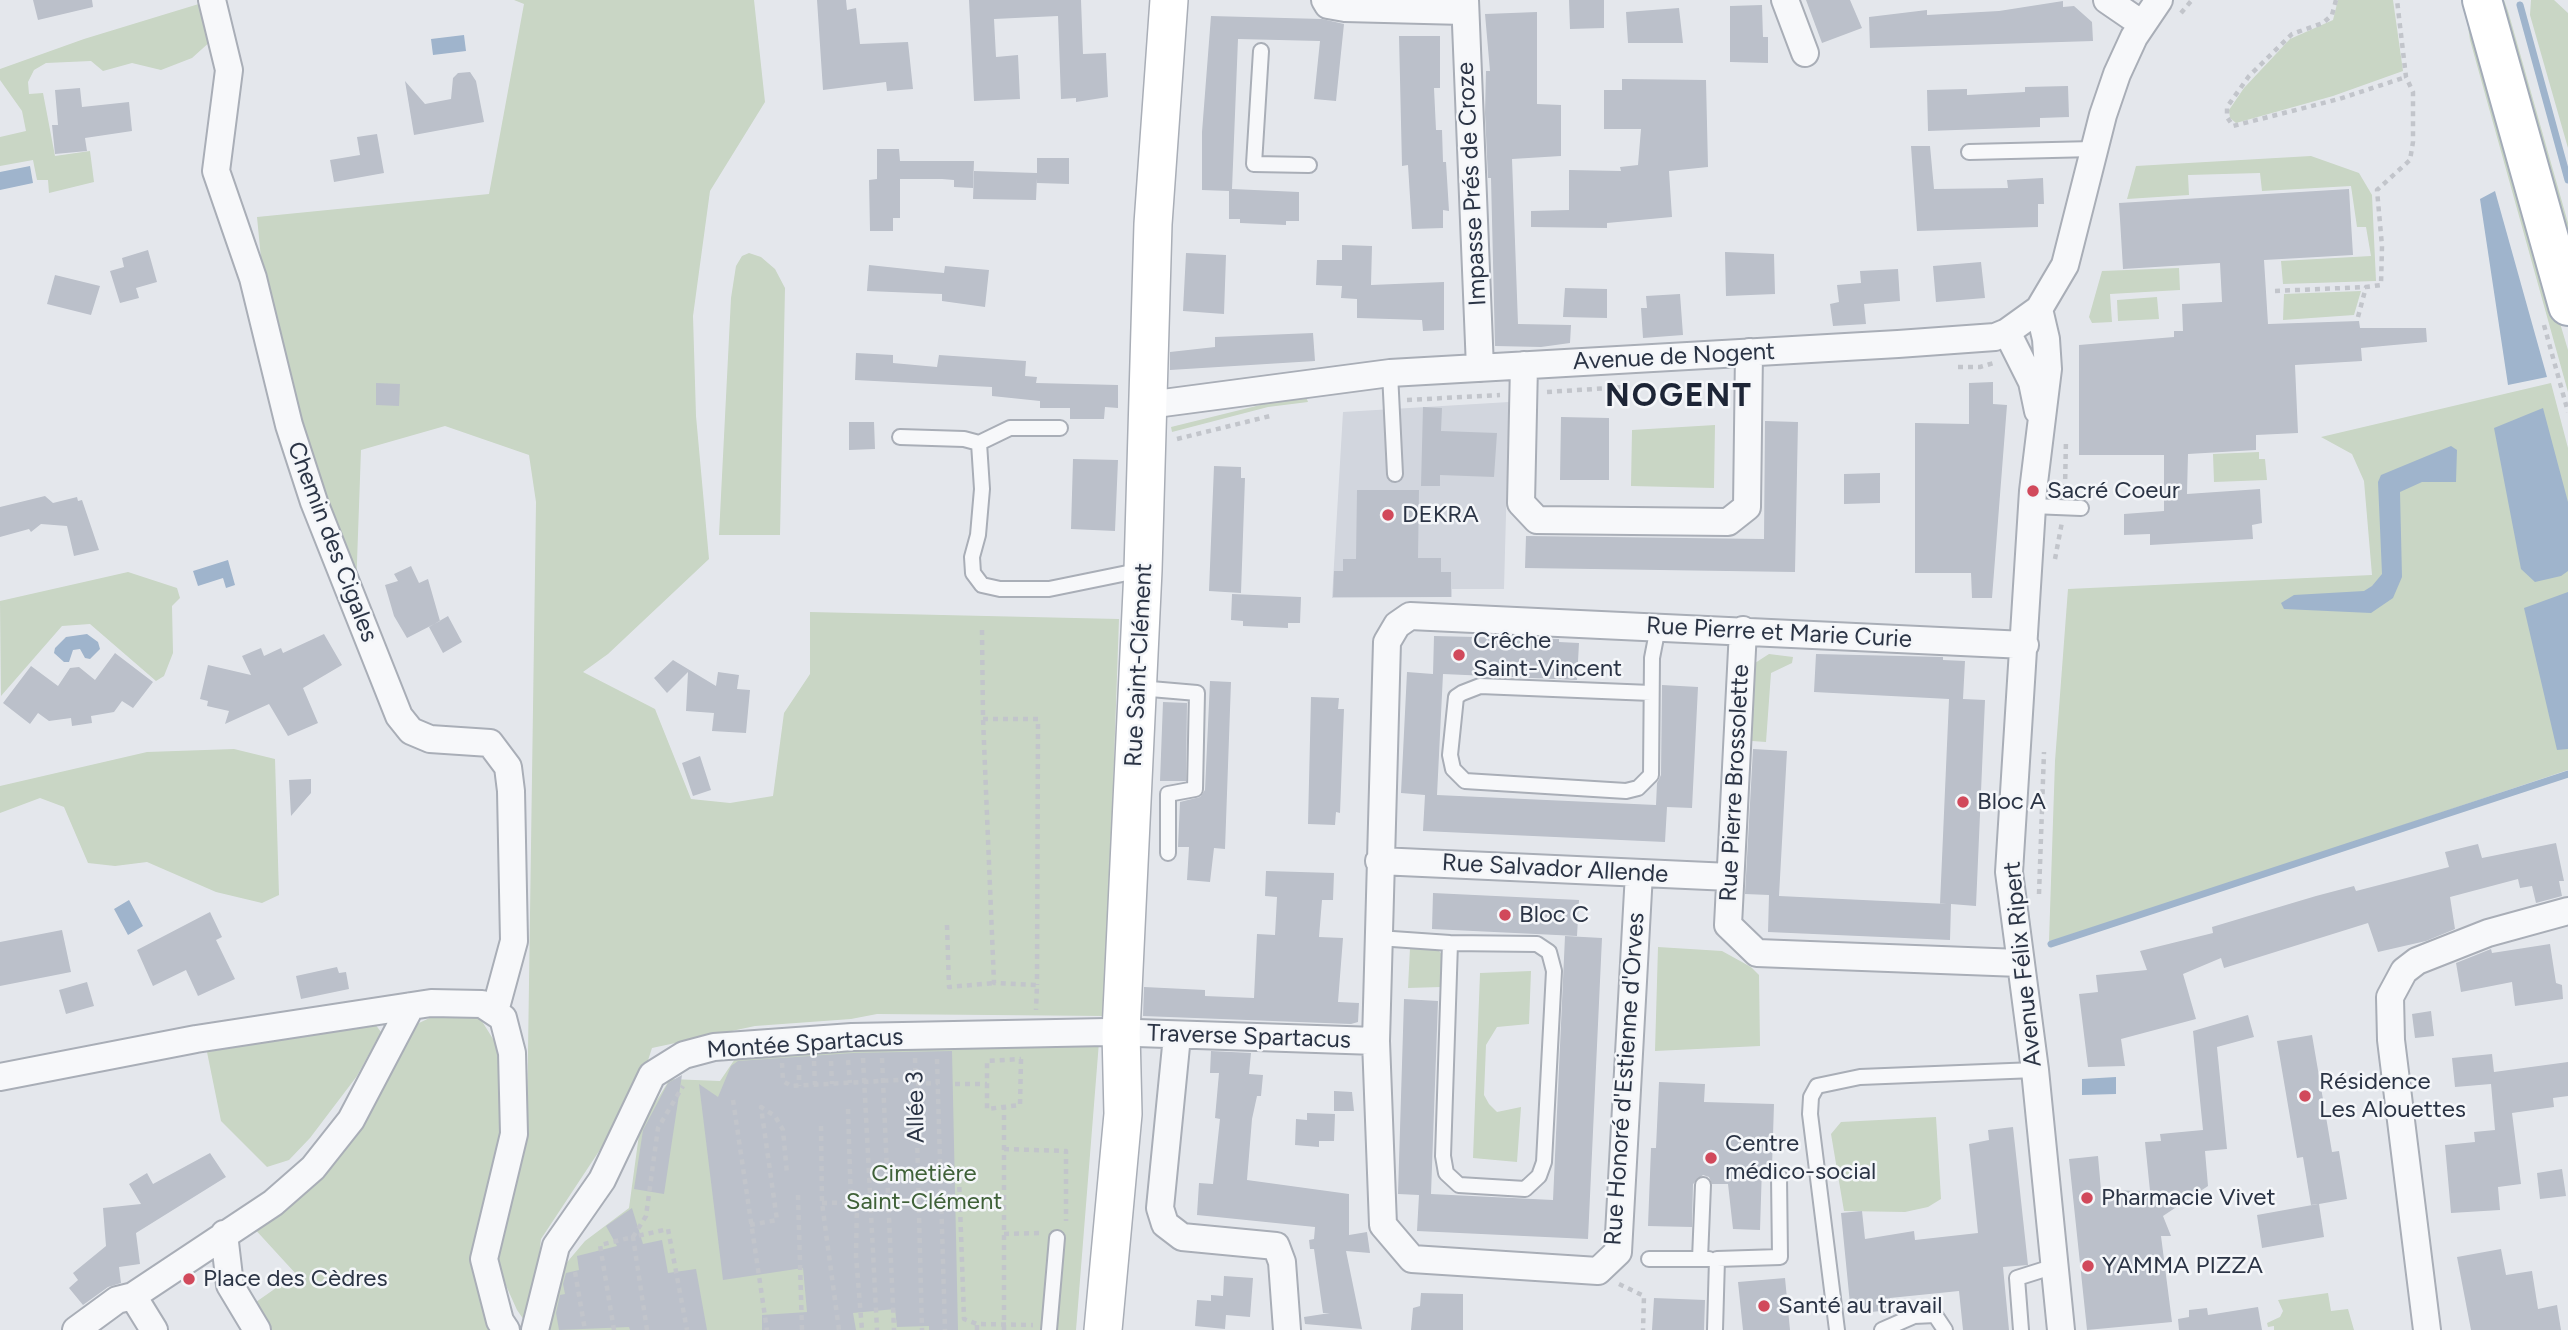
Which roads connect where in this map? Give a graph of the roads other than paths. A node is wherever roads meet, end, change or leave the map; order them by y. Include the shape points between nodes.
1 (212, 0) edge
2 (1169, 0) edge
3 (1325, 0) edge
4 (1785, 0) edge
5 (2107, 0) edge
6 (2159, 0) edge
7 (2482, 0) edge
8 (1465, 5) edge
9 (2142, 24) junction
10 (1261, 51) dead end
11 (1805, 53) dead end
12 (2094, 149) junction
13 (1969, 152) dead end
14 (1308, 165) dead end
15 (2568, 306) edge
16 (2039, 309) junction
17 (2007, 332) junction
18 (1749, 352) junction
19 (1524, 365) junction
20 (1480, 368) junction
21 (1390, 373) junction
22 (1154, 423) junction
23 (1060, 428) dead end
24 (2039, 430) junction
25 (900, 437) dead end
26 (979, 443) junction
27 (1395, 474) dead end
28 (2032, 506) junction
29 (2081, 508) dead end
30 (1143, 570) junction
31 (1658, 626) junction
32 (1743, 630) junction
33 (2025, 645) junction
34 (1138, 688) junction
35 (1651, 693) junction
36 (1168, 853) dead end
37 (1379, 861) junction
38 (1639, 873) junction
39 (1730, 877) junction
40 (2568, 911) edge
41 (1378, 937) junction
42 (1450, 943) junction
43 (2020, 963) junction
44 (411, 1006) junction
45 (495, 1010) junction
46 (1121, 1032) junction
47 (1177, 1035) junction
48 (1376, 1041) junction
49 (2035, 1070) junction
50 (0, 1077) edge
51 (1779, 1176) dead end
52 (1703, 1185) dead end
53 (225, 1234) junction
54 (1056, 1238) road end
55 (1649, 1259) dead end
56 (1700, 1259) junction
57 (1717, 1259) junction
58 (2055, 1266) junction
59 (133, 1296) junction
60 (1049, 1327) edge
61 (76, 1330) edge
62 (154, 1330) edge
63 (257, 1330) edge
64 (506, 1330) edge
65 (535, 1330) edge
66 (1103, 1330) edge
67 (1287, 1330) edge
68 (1714, 1330) edge
69 (1837, 1330) edge
70 (1882, 1330) edge
71 (1945, 1330) edge
72 (2021, 1330) edge
73 (2061, 1330) edge
74 (2427, 1330) edge

1 - 45 street, Chemin des Cigales via 229,70 216,172 239,231 289,425 314,502 399,716 411,731 430,739 490,743 508,767 514,941
2 - 22 main road, Rue Saint-Clément via 1153,224
3 - 8 street via 1328,5 1345,8
4 - 11 street
5 - 9 street
6 - 9 street
7 - 15 main road
8 - 20 street, Impasse Prés de Croze
9 - 12 street via 2117,74
10 - 14 lane via 1254,164
12 - 13 lane
12 - 16 street via 2065,265
16 - 17 street, Avenue de Nogent
16 - 24 street, Avenue Félix Ripert via 2048,369
17 - 18 street, Avenue de Nogent via 1995,337 1898,345
17 - 24 street, Avenue Félix Ripert via 2032,382
18 - 19 street, Avenue de Nogent
18 - 19 street via 1747,507 1728,522 1537,520 1521,503
19 - 20 street, Avenue de Nogent
20 - 21 street, Avenue de Nogent
21 - 22 street, Avenue de Nogent via 1301,383
21 - 27 lane
22 - 30 main road, Rue Saint-Clément
23 - 26 lane via 1010,428
24 - 28 street, Avenue Félix Ripert
25 - 26 lane
26 - 30 lane via 982,489 972,557 973,573 982,585 1049,589
28 - 29 lane
28 - 33 street, Avenue Félix Ripert
30 - 34 main road, Rue Saint-Clément
31 - 32 street, Rue Pierre et Marie Curie
31 - 35 lane
31 - 37 street, Rue Pierre et Marie Curie via 1410,616 1397,625 1387,642
32 - 33 street, Rue Pierre et Marie Curie
32 - 39 street, Rue Pierre Brossolette
33 - 43 street, Avenue Félix Ripert via 2009,872
34 - 36 lane via 1197,693 1195,789 1168,794
34 - 46 main road, Rue Saint-Clément
35 - 35 lane via 1651,775 1638,788 1465,781 1453,769 1450,755 1456,697 1480,686
37 - 38 street, Rue Salvador Allende
37 - 41 street, Rue Honoré d'Estienne d'Orves
38 - 39 street, Rue Salvador Allende
38 - 48 street, Rue Honoré d'Estienne d'Orves via 1618,1252 1598,1271 1412,1259 1383,1225
39 - 43 street, Rue Pierre Brossolette via 1728,925 1757,953
40 - 74 street via 2524,921 2417,961 2404,971 2390,998 2391,1041
41 - 42 lane
41 - 48 street, Rue Honoré d'Estienne d'Orves
42 - 42 lane via 1537,944 1549,952 1554,971 1544,1162 1539,1176 1525,1189 1459,1185 1446,1173
43 - 49 street, Avenue Félix Ripert
44 - 45 street via 460,1001
44 - 50 street via 196,1039
44 - 53 street via 351,1120 313,1168 273,1203
45 - 64 street via 503,1018 512,1053 514,1134 485,1259
46 - 47 street, Traverse Spartacus
46 - 65 street, Montée Spartacus via 852,1037 715,1047 684,1055 652,1075 602,1180 556,1247
46 - 66 main road, Rue Saint-Clément via 1124,1114
47 - 48 street, Traverse Spartacus
47 - 67 street via 1160,1208 1165,1224 1182,1237 1276,1246 1282,1262
49 - 58 street, Avenue Félix Ripert
49 - 69 lane via 1860,1077 1817,1086 1810,1114
51 - 57 lane via 1780,1257
52 - 56 lane
53 - 59 street
53 - 63 street via 230,1285
54 - 60 lane
55 - 56 lane
56 - 57 lane
57 - 68 lane
58 - 72 lane via 2017,1278
58 - 73 street, Avenue Félix Ripert
59 - 61 street via 117,1300
59 - 62 street
70 - 71 lane via 1914,1316 1935,1315

